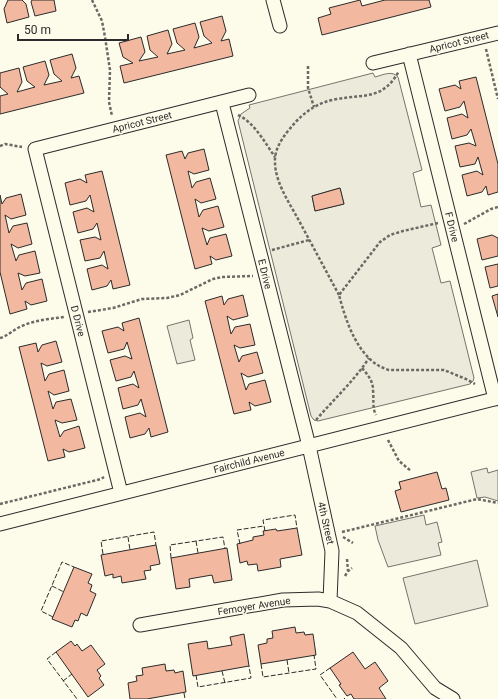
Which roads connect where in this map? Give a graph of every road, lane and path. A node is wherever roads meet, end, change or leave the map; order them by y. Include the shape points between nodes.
1 (92, 0) edge
2 (273, 0) edge
3 (280, 26) dead end
4 (498, 33) edge
5 (483, 36) junction
6 (408, 54) junction
7 (373, 63) dead end
8 (308, 66) dead end
9 (395, 71) dead end
10 (398, 73) junction
11 (401, 77) dead end
12 (249, 95) dead end
13 (498, 99) edge
14 (222, 102) junction
15 (314, 107) junction
16 (115, 129) junction
17 (0, 146) edge
18 (35, 148) junction
19 (275, 157) junction
20 (498, 207) edge
21 (451, 224) junction
22 (309, 240) junction
23 (260, 254) junction
24 (265, 275) junction
25 (339, 295) junction
26 (76, 315) junction
27 (0, 338) edge
28 (369, 358) junction
29 (362, 368) junction
30 (475, 384) dead end
31 (496, 398) edge
32 (314, 423) dead end
33 (382, 427) junction
34 (308, 446) junction
35 (411, 471) dead end
36 (105, 473) dead end
37 (121, 494) junction
38 (498, 503) edge
39 (0, 504) edge
40 (0, 524) edge
41 (353, 543) dead end
42 (352, 568) dead end
43 (344, 582) dead end
44 (330, 601) junction
45 (140, 625) dead end
46 (453, 699) edge

1 - 16 path via 102,21 105,37 110,70 109,102
2 - 3 street
4 - 5 street, Apricot Street
5 - 6 street, Apricot Street
5 - 13 path
6 - 7 street, Apricot Street
6 - 10 path
6 - 21 street, F Drive
8 - 15 path via 308,88
9 - 10 path
10 - 11 path
10 - 15 path via 377,94 336,99
12 - 14 street, Apricot Street
14 - 16 street, Apricot Street
14 - 19 path via 251,123
14 - 23 street, E Drive
15 - 19 path via 287,132
16 - 18 street, Apricot Street
17 - 18 path via 5,144
18 - 26 street, D Drive
19 - 22 path via 279,180
20 - 21 path via 462,224
21 - 25 path via 403,231 380,242
21 - 31 street, F Drive
22 - 23 path
22 - 25 path
23 - 24 street, E Drive
24 - 26 path via 222,276 180,295 142,299
24 - 34 street, E Drive
25 - 28 path via 347,321
26 - 27 path via 28,324
26 - 37 street, D Drive
28 - 29 path
28 - 30 path via 381,368 389,370 444,370
29 - 32 path
29 - 33 path via 372,383 374,412
31 - 33 street, Fairchild Avenue
33 - 34 street, Fairchild Avenue
33 - 35 path via 398,460
34 - 37 street, Fairchild Avenue
34 - 44 street, 4th Street via 332,551
36 - 39 path via 101,479
37 - 40 street, Fairchild Avenue
38 - 41 path via 477,499 342,532 345,539
42 - 43 path
44 - 45 street, Femoyer Avenue via 283,600
44 - 46 street, Femoyer Avenue via 358,613 400,648 435,688

